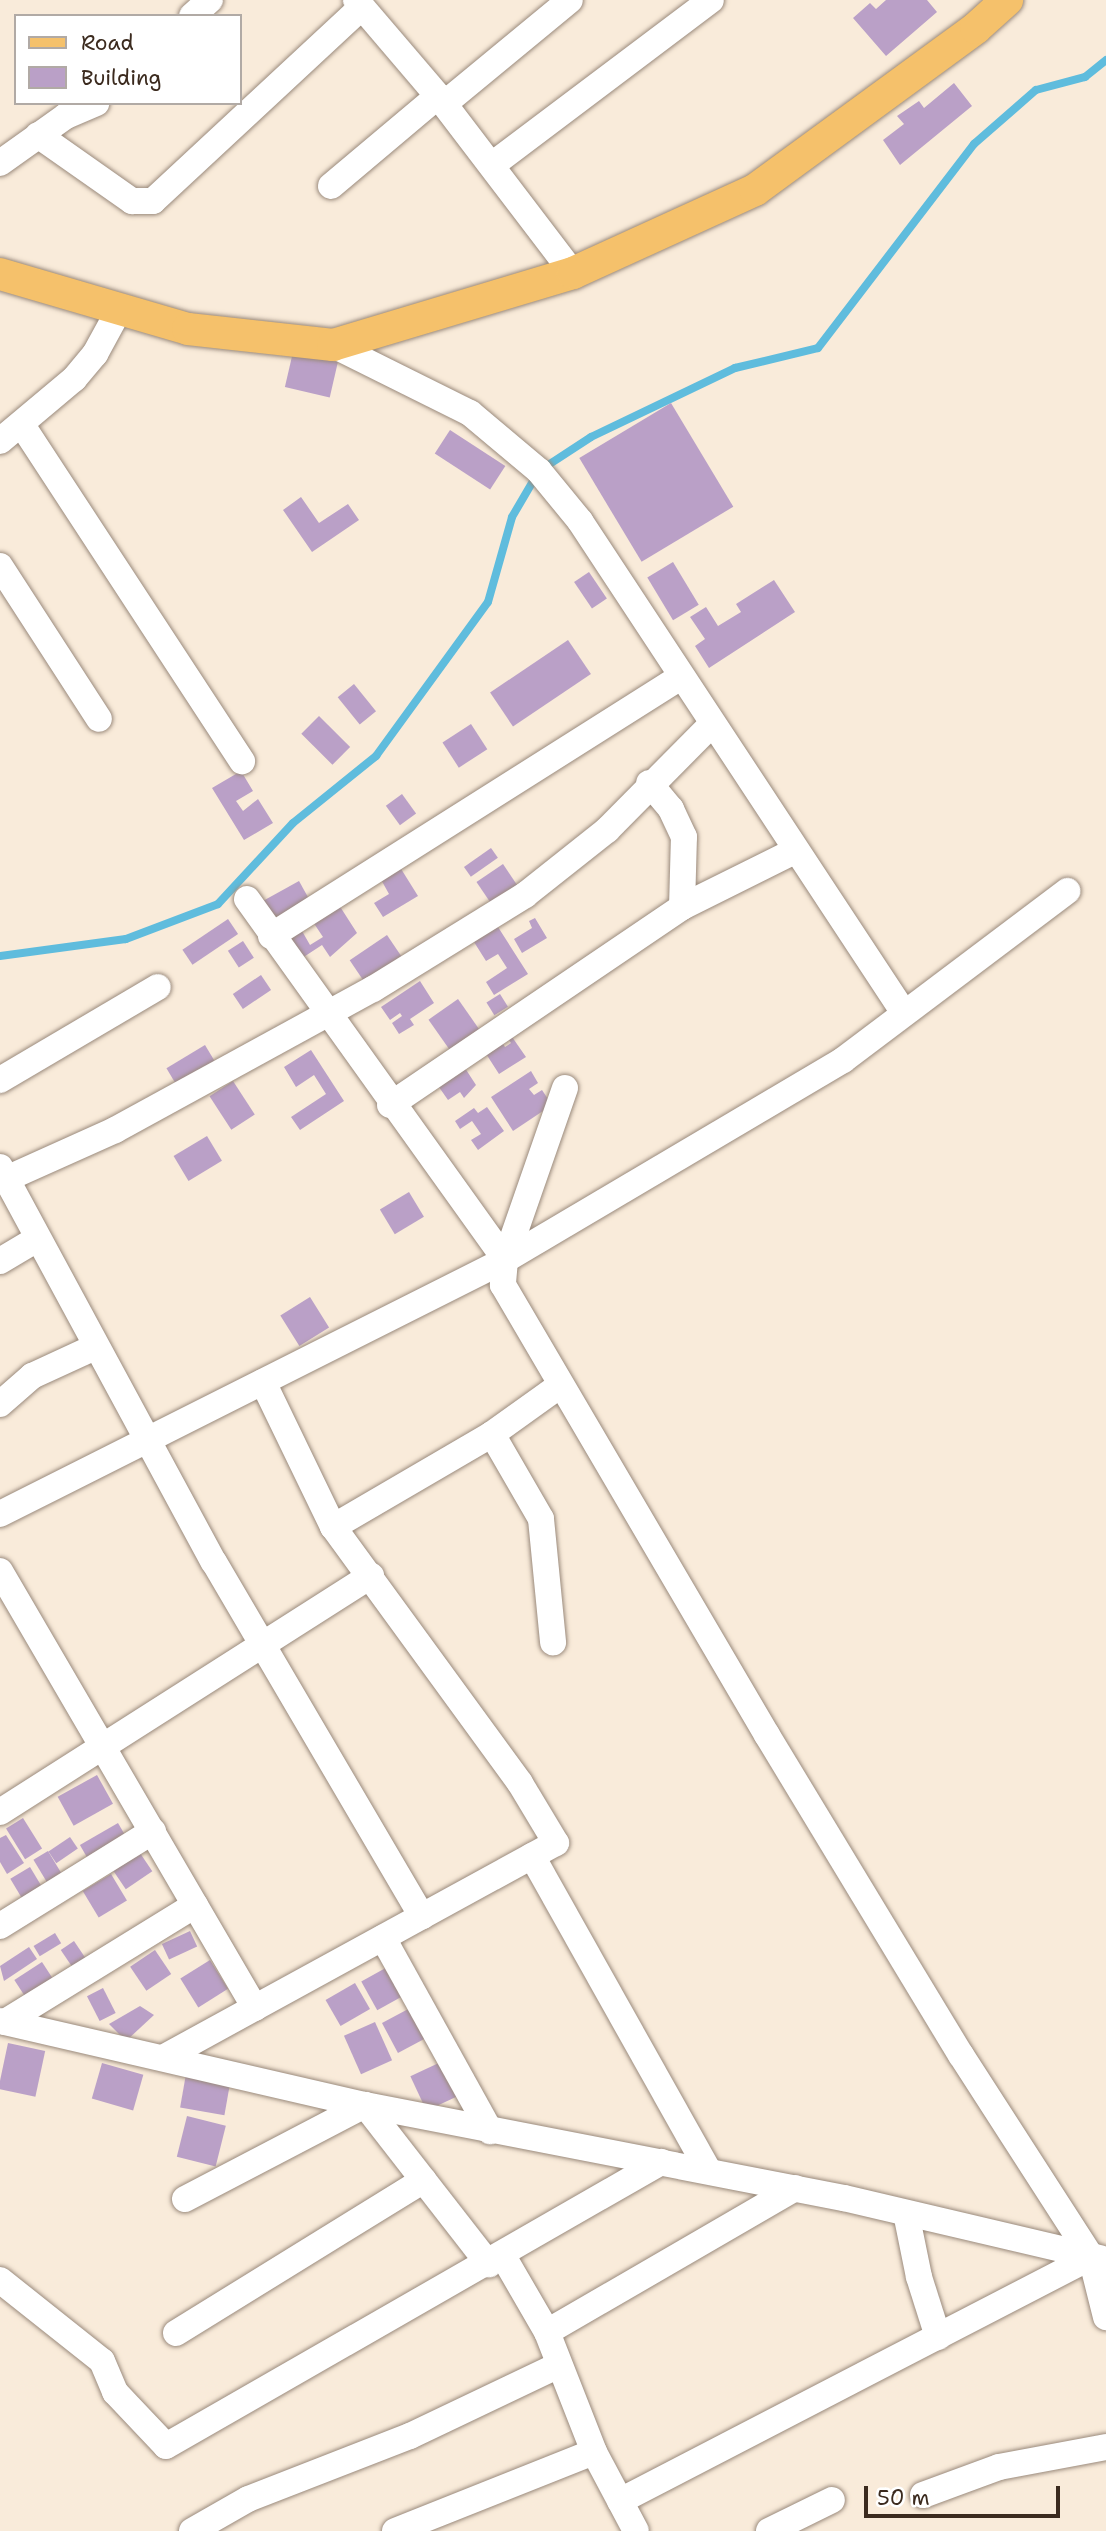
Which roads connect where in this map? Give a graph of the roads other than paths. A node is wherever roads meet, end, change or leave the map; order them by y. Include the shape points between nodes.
1 (210, 0) edge
2 (570, 0) edge
3 (710, 0) edge
4 (1007, 0) edge
5 (359, 4) edge
6 (194, 14) edge
7 (441, 100) junction
8 (92, 105) edge
9 (38, 135) junction
10 (0, 163) edge
11 (492, 165) junction
12 (331, 186) dead end
13 (572, 273) junction
14 (0, 274) edge
15 (119, 310) junction
16 (333, 345) junction
17 (22, 425) junction
18 (0, 441) edge
19 (0, 566) edge
20 (681, 677) junction
21 (99, 719) dead end
22 (712, 724) junction
23 (242, 761) dead end
24 (649, 783) junction
25 (795, 851) junction
26 (1067, 891) dead end
27 (247, 899) dead end
28 (682, 907) junction
29 (271, 936) junction
30 (158, 987) dead end
31 (330, 1012) junction
32 (904, 1013) junction
33 (0, 1080) edge
34 (565, 1088) dead end
35 (390, 1105) junction
36 (3, 1173) edge
37 (37, 1239) junction
38 (505, 1259) junction
39 (0, 1261) edge
40 (95, 1347) junction
41 (263, 1382) junction
42 (559, 1386) junction
43 (0, 1404) edge
44 (492, 1434) junction
45 (151, 1441) junction
46 (0, 1514) edge
47 (333, 1527) junction
48 (0, 1571) edge
49 (371, 1576) junction
50 (553, 1642) dead end
51 (261, 1643) junction
52 (102, 1746) junction
53 (0, 1812) edge
54 (153, 1831) junction
55 (532, 1856) junction
56 (195, 1905) junction
57 (422, 1916) junction
58 (0, 1926) edge
59 (383, 1938) junction
60 (255, 2008) junction
61 (2, 2022) edge
62 (163, 2058) junction
63 (365, 2105) junction
64 (490, 2131) junction
65 (661, 2162) junction
66 (708, 2170) junction
67 (424, 2180) junction
68 (795, 2188) junction
69 (185, 2199) dead end
70 (906, 2213) junction
71 (1099, 2258) edge
72 (496, 2260) junction
73 (0, 2280) edge
74 (1106, 2317) edge
75 (547, 2332) junction
76 (176, 2333) dead end
77 (938, 2337) junction
78 (559, 2365) junction
79 (1106, 2447) edge
80 (594, 2452) junction
81 (923, 2495) dead end
82 (832, 2500) dead end
83 (620, 2501) junction
84 (209, 2527) edge
85 (400, 2530) edge
86 (636, 2531) edge
87 (769, 2531) edge

1 - 6 street
2 - 7 street
3 - 11 street
4 - 13 main road via 976,28 755,190
5 - 7 street
5 - 9 street via 153,201 131,201
7 - 11 street
7 - 12 street
8 - 9 street
9 - 10 street
11 - 13 street
13 - 16 main road
14 - 15 main road
15 - 16 main road via 188,329
15 - 17 street via 95,354
16 - 20 street via 470,413 539,471 580,521
17 - 18 street
17 - 23 street
19 - 21 street
20 - 22 street
20 - 29 street
22 - 24 street
22 - 25 street
24 - 28 street via 684,836
24 - 31 street via 607,830 525,895
25 - 28 street
25 - 32 street
26 - 32 street
27 - 29 street
28 - 35 street
29 - 31 street
30 - 33 street
31 - 35 street
31 - 36 street via 115,1130
32 - 38 street via 843,1060
34 - 38 street
35 - 38 street
36 - 37 street
37 - 39 street
37 - 40 street
38 - 41 street
38 - 42 street via 503,1285
40 - 43 street via 32,1376
40 - 45 street
41 - 45 street
41 - 47 street
42 - 44 street
42 - 71 street via 947,2031
44 - 47 street
44 - 50 street via 541,1519
45 - 46 street
45 - 51 street
47 - 49 street
48 - 52 street
49 - 51 street
49 - 55 street via 520,1783 556,1843
51 - 52 street
51 - 57 street
52 - 53 street
52 - 54 street
54 - 56 street
54 - 58 street
55 - 57 street
55 - 66 street
56 - 60 street
56 - 61 street
57 - 59 street
59 - 60 street
59 - 64 street
60 - 62 street
61 - 62 street
62 - 63 street
63 - 64 street
63 - 67 street
63 - 69 street
64 - 65 street
65 - 66 street
65 - 72 street
66 - 68 street
67 - 72 street
67 - 76 street
68 - 70 street
68 - 75 street
70 - 71 street
70 - 77 street
71 - 74 street
71 - 77 street
72 - 73 street via 166,2446 115,2392 102,2361
72 - 75 street
75 - 78 street
77 - 83 street
78 - 80 street
78 - 84 street via 410,2436 248,2499
79 - 81 street via 999,2467
80 - 83 street
80 - 85 street
82 - 87 street
83 - 86 street

